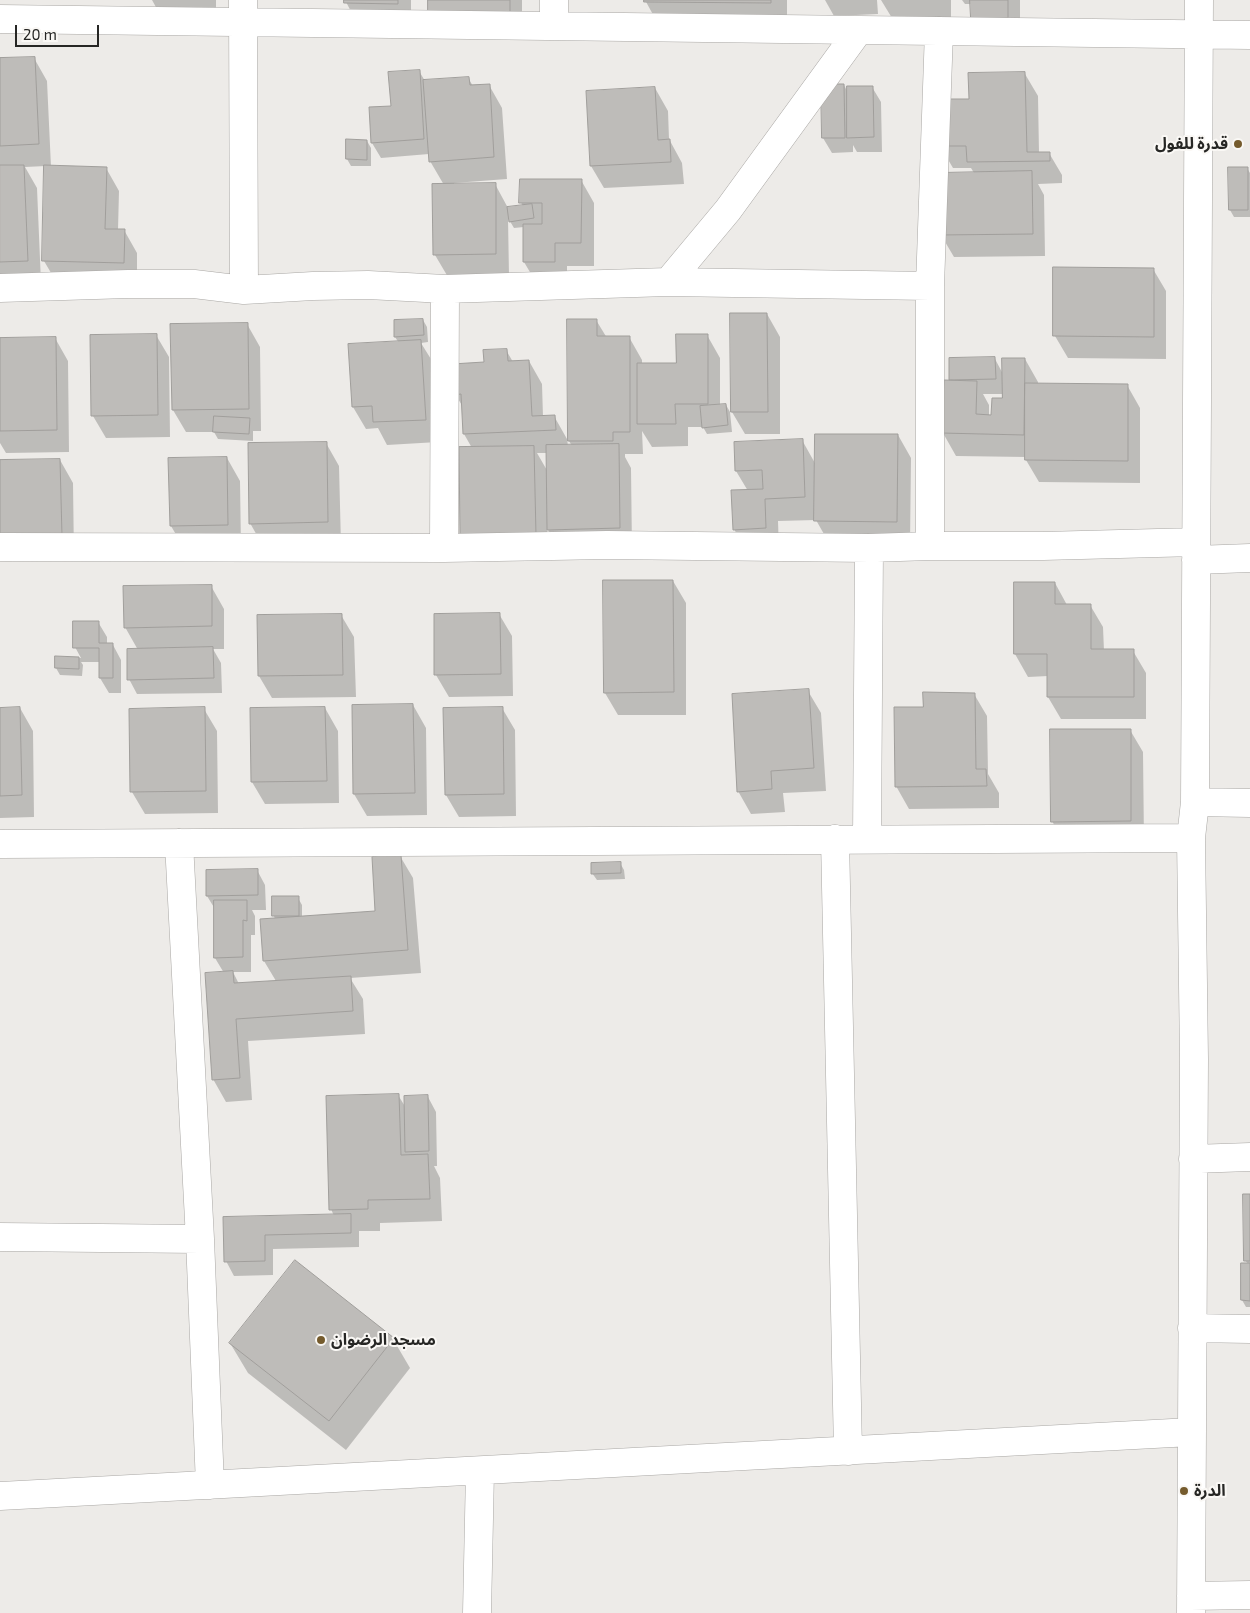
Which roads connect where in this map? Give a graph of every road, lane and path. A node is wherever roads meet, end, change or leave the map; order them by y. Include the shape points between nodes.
1 (1199, 0) edge
2 (243, 11) edge
3 (554, 13) edge
4 (0, 18) edge
5 (859, 30) junction
6 (938, 31) junction
7 (1198, 35) junction
8 (1250, 35) edge
9 (668, 282) junction
10 (930, 286) junction
11 (0, 288) edge
12 (445, 289) junction
13 (244, 290) junction
14 (930, 546) junction
15 (0, 547) edge
16 (444, 548) junction
17 (869, 548) junction
18 (1196, 551) junction
19 (1250, 558) edge
20 (1195, 802) junction
21 (1250, 803) edge
22 (1191, 838) junction
23 (868, 839) junction
24 (834, 840) junction
25 (179, 843) junction
26 (0, 844) edge
27 (1250, 1157) edge
28 (1193, 1158) junction
29 (0, 1237) edge
30 (200, 1239) junction
31 (1192, 1328) junction
32 (1250, 1329) edge
33 (1191, 1432) junction
34 (848, 1451) junction
35 (480, 1471) junction
36 (210, 1485) junction
37 (0, 1496) edge
38 (1250, 1595) edge
39 (1191, 1604) edge
40 (477, 1613) edge

1 - 7 street
2 - 3 street
2 - 4 street
2 - 13 street
3 - 5 street
5 - 6 street
5 - 9 street via 728,210
6 - 7 street
6 - 10 street
7 - 8 street
7 - 18 street
9 - 10 street
9 - 12 street
10 - 14 street
11 - 13 street via 194,284
12 - 13 street via 368,285
12 - 16 street
14 - 17 street
14 - 18 street
15 - 16 street
16 - 17 street via 607,545
17 - 23 street
18 - 19 street
18 - 20 street
20 - 21 street
20 - 22 street
22 - 23 street
22 - 28 street
23 - 24 street
24 - 25 street
24 - 34 street
25 - 26 street
25 - 30 street
27 - 28 street
28 - 31 street
29 - 30 street
30 - 36 street
31 - 32 street
31 - 33 street
33 - 34 street
33 - 39 street
34 - 35 street
35 - 36 street
35 - 40 street
36 - 37 street
38 - 39 street

